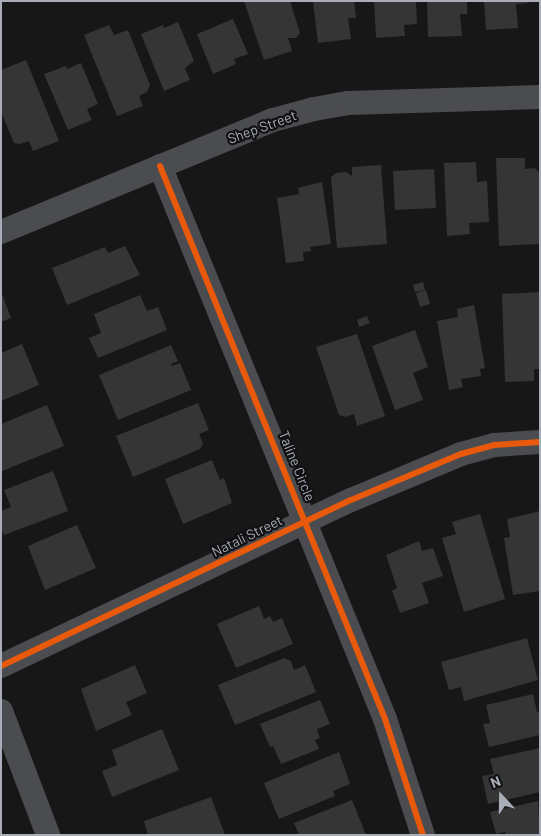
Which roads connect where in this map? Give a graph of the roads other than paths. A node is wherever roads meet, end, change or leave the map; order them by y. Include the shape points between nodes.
1 (540, 97) edge
2 (160, 166) junction
3 (1, 232) edge
4 (540, 442) edge
5 (306, 521) junction
6 (1, 666) edge
7 (1, 711) edge
8 (48, 835) edge
9 (423, 835) edge

1 - 2 street, Shep Street via 348,103 314,109 273,120
2 - 3 street, Shep Street
2 - 5 street, Taline Circle
4 - 5 street, Natali Street via 494,445 461,454
5 - 6 street, Natali Street
5 - 9 street, Taline Circle via 385,719
7 - 8 street

